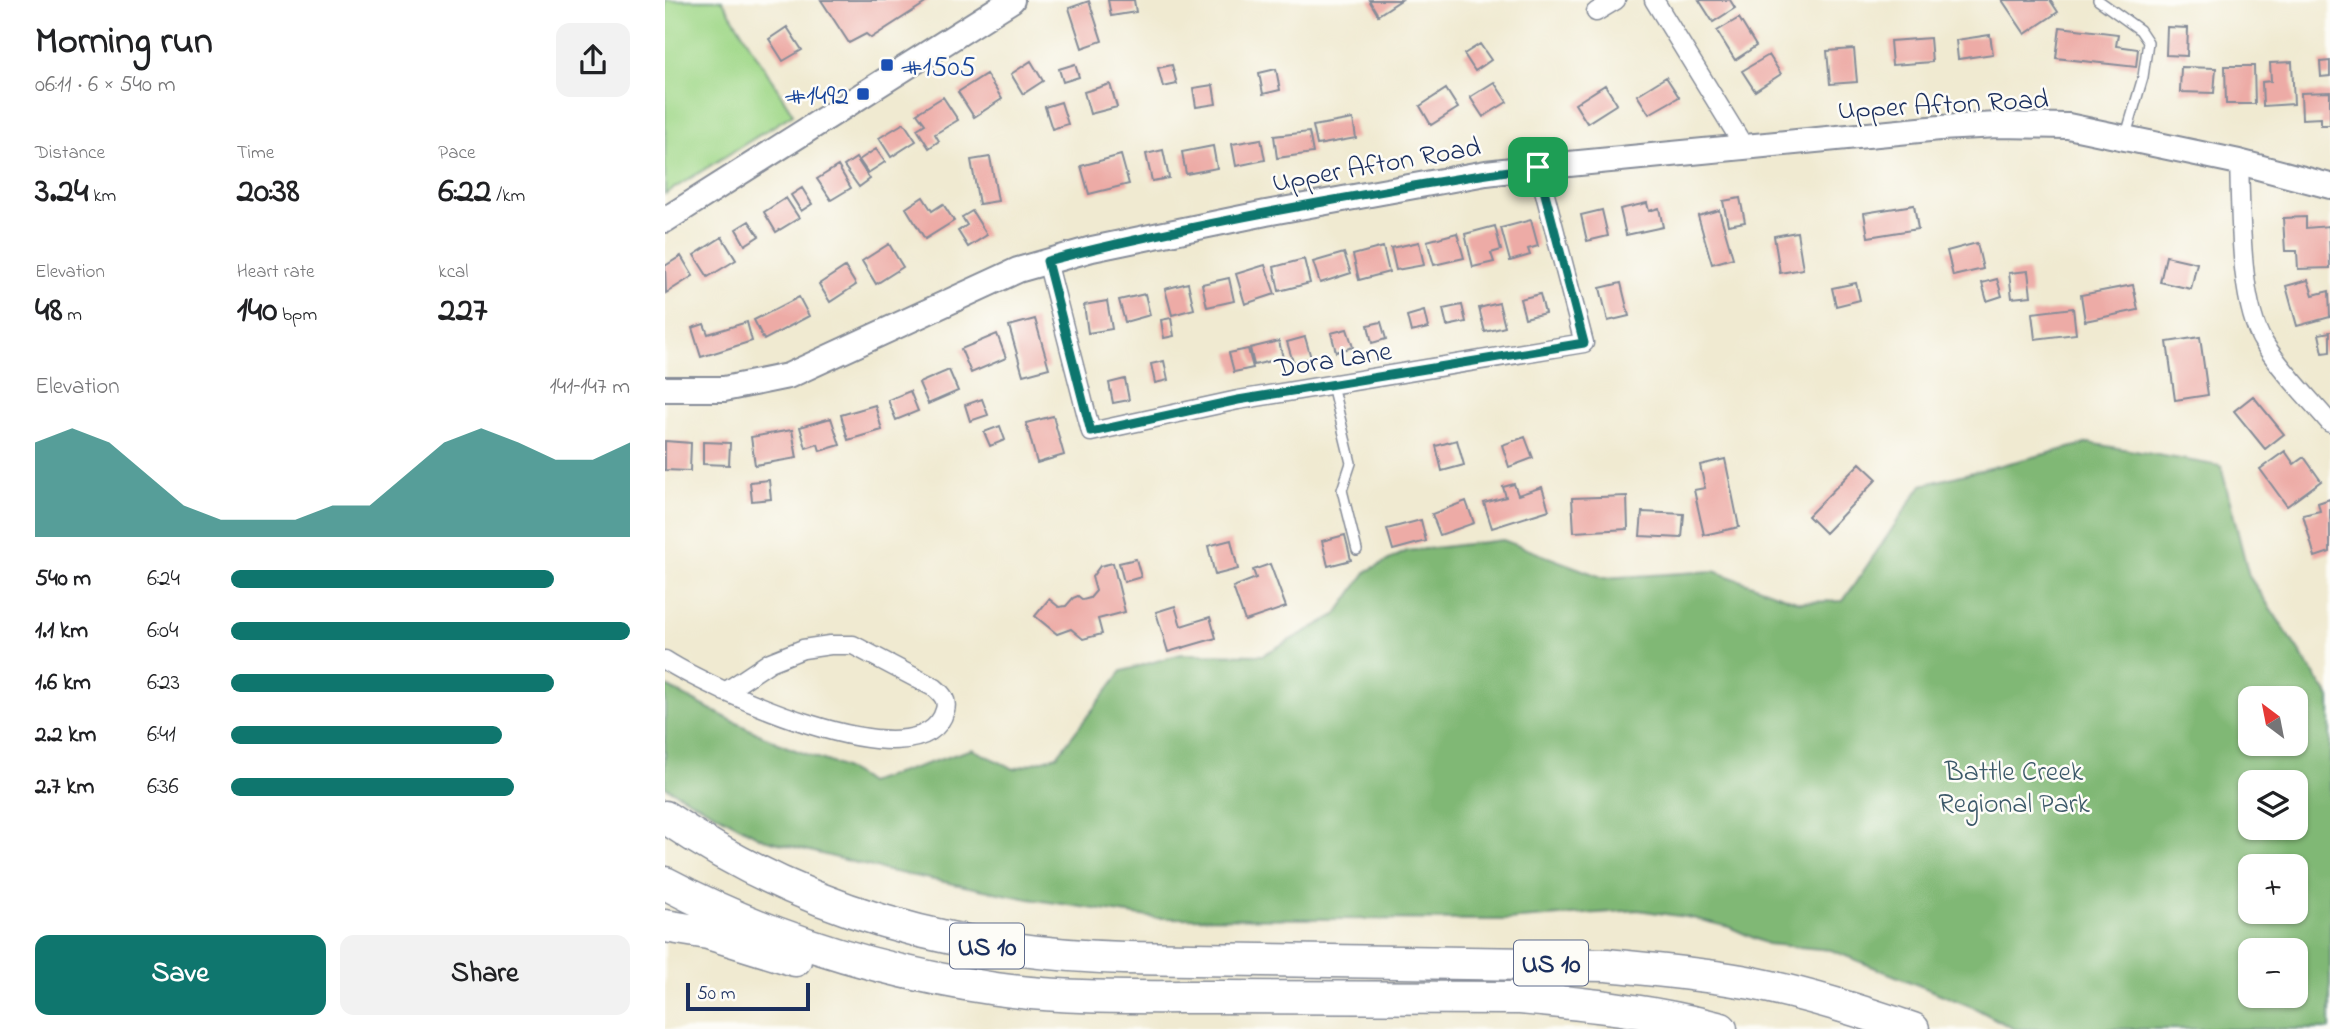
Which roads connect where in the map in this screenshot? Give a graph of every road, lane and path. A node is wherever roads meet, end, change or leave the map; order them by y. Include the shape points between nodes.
1 (1012, 0) edge
2 (1616, 0) edge
3 (1654, 0) edge
4 (2098, 0) edge
5 (1596, 12) dead end
6 (2125, 137) junction
7 (1745, 148) junction
8 (2239, 162) junction
9 (1538, 167) junction
10 (2330, 186) edge
11 (665, 220) edge
12 (1047, 261) junction
13 (1332, 385) junction
14 (665, 389) edge
15 (2330, 423) edge
16 (1357, 550) dead end
17 (665, 660) edge
18 (725, 692) junction
19 (665, 817) edge
20 (665, 883) edge
21 (665, 926) edge
22 (929, 977) junction
23 (1721, 1029) edge
24 (1913, 1029) edge

1 - 11 street
2 - 5 street
3 - 7 street
4 - 6 lane via 2148,41 2143,77
6 - 7 street, Upper Afton Road via 2068,126 1998,125
6 - 8 street, Upper Afton Road
7 - 9 street, Upper Afton Road
8 - 10 street, Upper Afton Road
8 - 15 street via 2248,302 2255,326 2275,358
9 - 12 street, Upper Afton Road via 1266,213
9 - 13 street, Dora Lane via 1584,343
12 - 13 street, Dora Lane via 1091,432
12 - 14 street, Upper Afton Road via 985,284 788,376 725,389
13 - 16 lane via 1351,463 1342,490
17 - 18 street
18 - 18 street via 826,730 887,740 929,731 941,721 947,706 935,688 853,646 803,649 770,662
19 - 24 highway, US 10 via 740,863 794,889 951,940 1072,957 1607,965 1750,983
20 - 22 highway, US 10 via 709,906 810,946
21 - 22 highway via 708,933 825,967
22 - 23 highway, US 10 via 1069,996 1520,998 1641,1012

